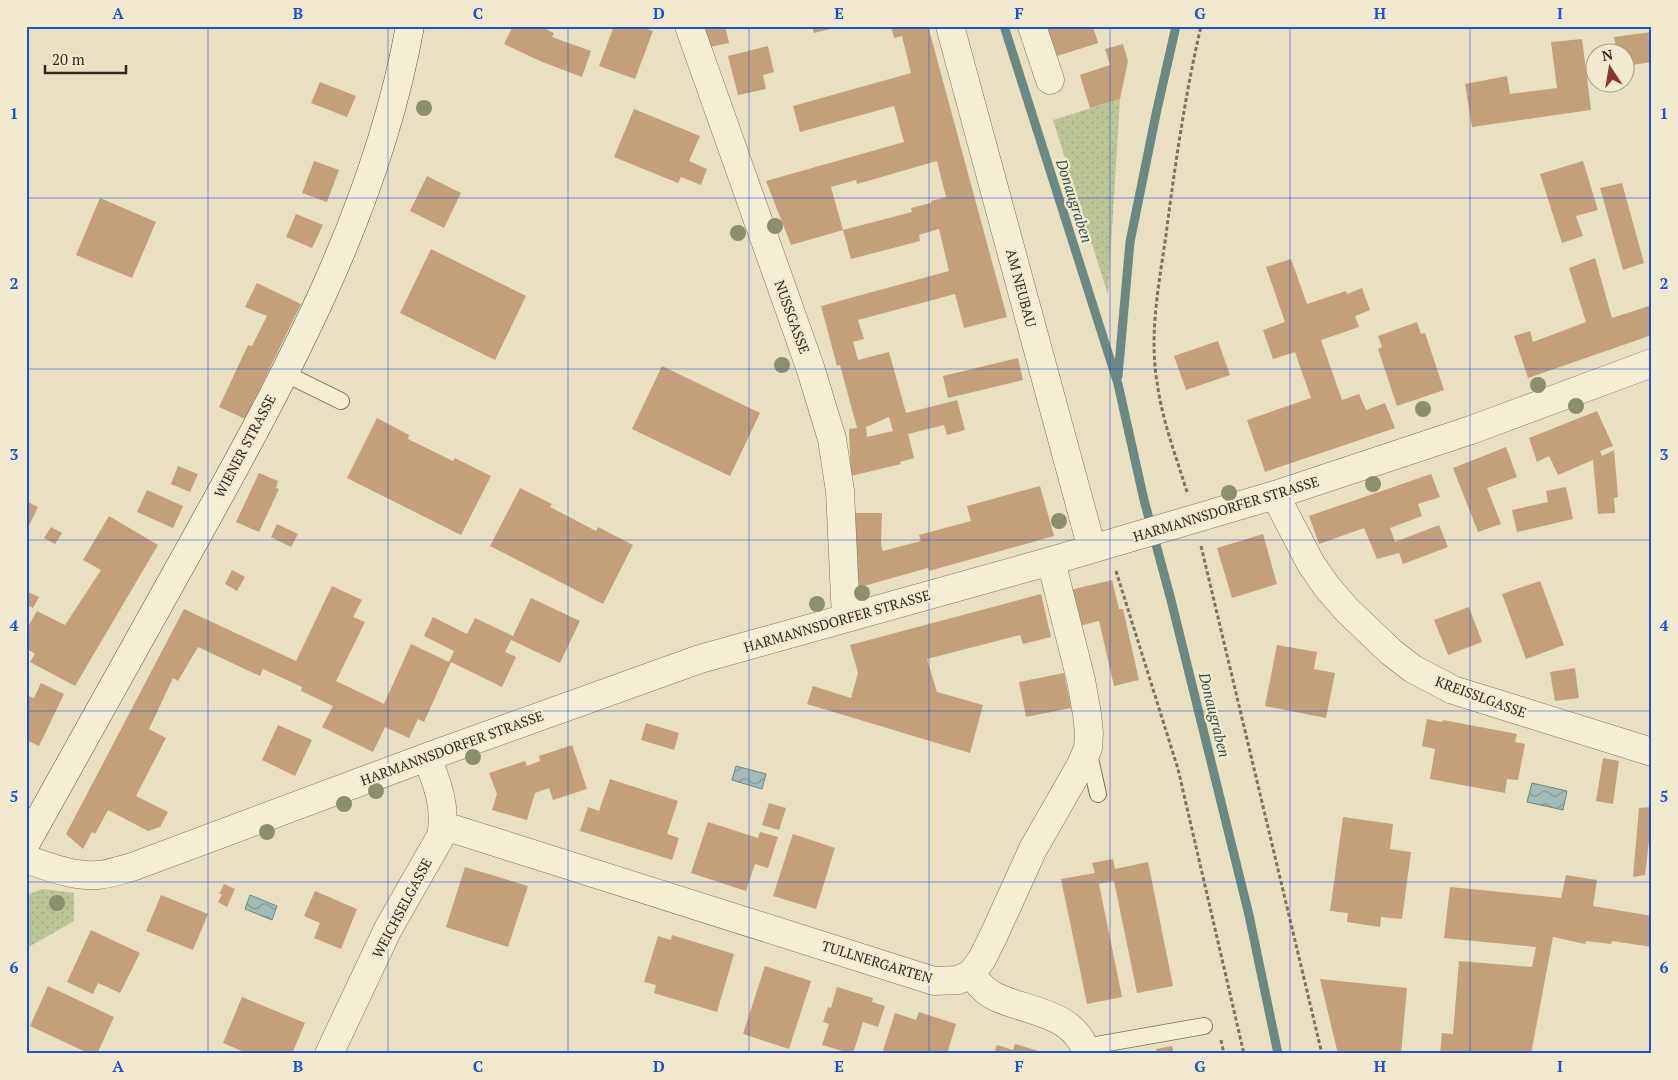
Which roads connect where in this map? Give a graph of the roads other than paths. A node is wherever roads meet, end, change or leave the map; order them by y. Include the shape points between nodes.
1 (410, 26) edge
2 (689, 26) edge
3 (950, 26) edge
4 (1032, 26) edge
5 (1050, 80) dead end
6 (1652, 363) edge
7 (284, 373) junction
8 (341, 401) dead end
9 (1274, 495) junction
10 (1105, 545) junction
11 (1052, 561) junction
12 (846, 618) junction
13 (1088, 748) junction
14 (1652, 752) edge
15 (426, 757) junction
16 (1098, 794) dead end
17 (443, 827) junction
18 (26, 843) edge
19 (26, 859) edge
20 (971, 974) junction
21 (1204, 1026) dead end
22 (1086, 1050) edge
23 (329, 1054) edge

1 - 7 street, WIENER STRASSE via 370,180 332,274
2 - 12 street, NUSSGASSE via 810,367 832,439 840,491
3 - 10 street, AM NEUBAU
4 - 5 street
6 - 9 street, HARMANNSDORFER STRASSE via 1471,430
7 - 8 lane
7 - 18 street, WIENER STRASSE via 229,479
9 - 10 street, HARMANNSDORFER STRASSE
9 - 14 street, KREISSLGASSE via 1310,564 1327,587 1384,646 1413,669 1453,690
10 - 11 street, HARMANNSDORFER STRASSE
11 - 12 street, HARMANNSDORFER STRASSE
11 - 13 street via 1081,680 1089,733
12 - 15 street, HARMANNSDORFER STRASSE via 700,659
13 - 16 lane
13 - 20 street via 1033,849 993,938
15 - 17 street, WEICHSELGASSE via 438,786
15 - 19 street, HARMANNSDORFER STRASSE via 114,872 80,874
17 - 20 street, TULLNERGARTEN via 934,981 958,980
17 - 23 street, WEICHSELGASSE via 441,836 388,929
20 - 22 street via 996,997 1052,1016 1066,1025
21 - 22 lane

